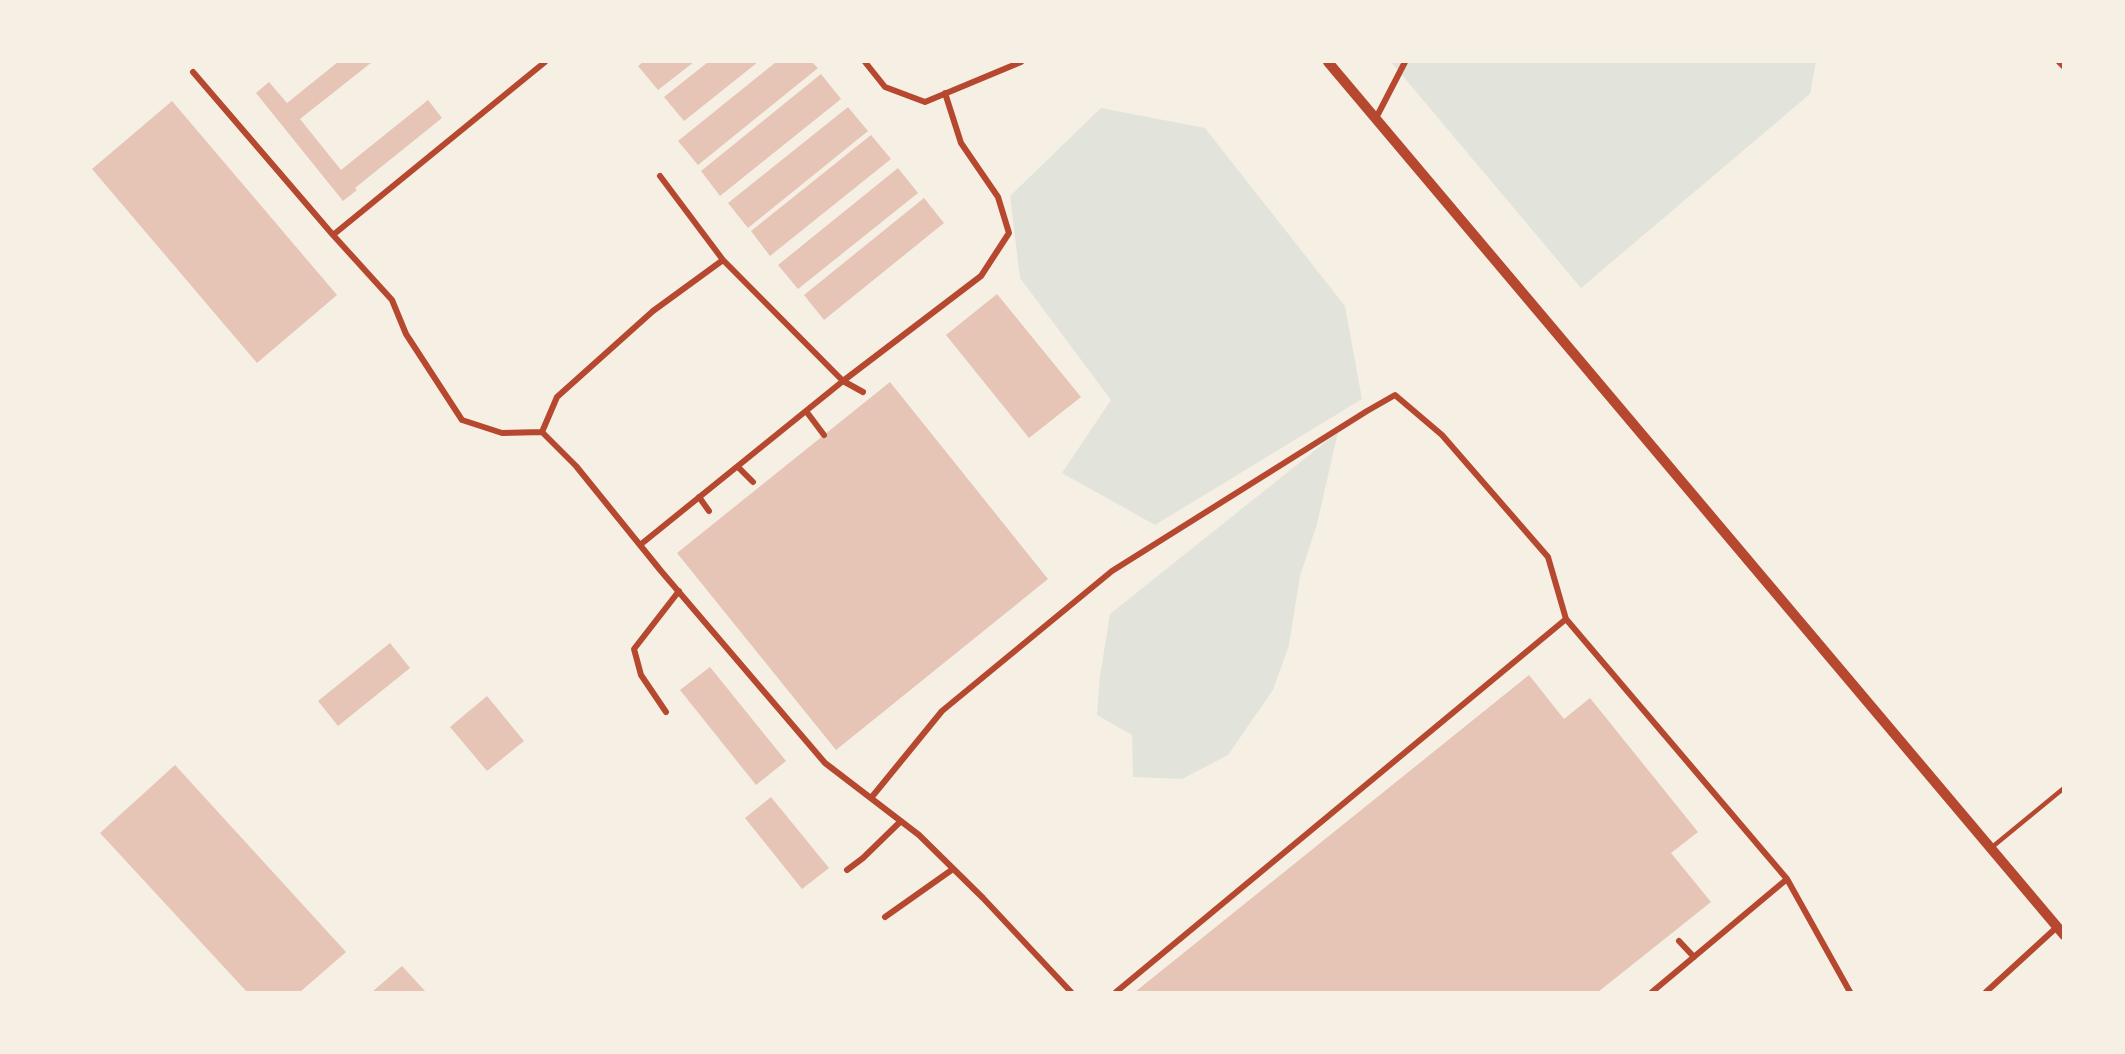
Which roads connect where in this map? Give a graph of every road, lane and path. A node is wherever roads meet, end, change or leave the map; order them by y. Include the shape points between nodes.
1 (545, 62) edge
2 (865, 62) edge
3 (1022, 62) edge
4 (1328, 62) edge
5 (1405, 62) edge
6 (2058, 62) edge
7 (2064, 68) edge
8 (194, 72) dead end
9 (945, 93) junction
10 (1376, 118) junction
11 (660, 176) dead end
12 (333, 235) junction
13 (723, 260) junction
14 (843, 381) junction
15 (863, 392) dead end
16 (806, 411) junction
17 (542, 432) junction
18 (824, 435) dead end
19 (738, 467) junction
20 (753, 482) dead end
21 (699, 497) junction
22 (709, 511) dead end
23 (640, 545) junction
24 (679, 591) junction
25 (1566, 619) junction
26 (666, 712) dead end
27 (2064, 788) edge
28 (871, 798) junction
29 (901, 821) junction
30 (1991, 848) junction
31 (953, 869) junction
32 (847, 870) dead end
33 (1787, 879) junction
34 (885, 917) dead end
35 (2060, 931) edge
36 (1679, 941) dead end
37 (1694, 957) junction
38 (1071, 993) edge
39 (1116, 993) edge
40 (1652, 993) edge
41 (1850, 993) edge
42 (1986, 993) edge

1 - 12 street
2 - 9 street via 885,87 925,102
3 - 9 street
4 - 10 street
5 - 10 street
6 - 7 lane
8 - 12 street
9 - 14 street via 961,143 998,197 1009,233 981,276
10 - 30 street
11 - 13 street
12 - 17 street via 392,300 405,334 462,420 502,433
13 - 14 street
13 - 17 street via 653,311 557,397
14 - 15 street
14 - 16 street
16 - 18 street
16 - 19 street
17 - 23 street via 576,466
19 - 20 street
19 - 21 street
21 - 22 street
21 - 23 street
23 - 24 street
24 - 26 street via 634,649 640,675
24 - 28 street via 825,763
25 - 28 street via 1548,557 1442,435 1395,395 1112,571 942,711
25 - 33 street
25 - 39 street
27 - 30 lane
28 - 29 street
29 - 31 street
29 - 32 street
30 - 35 street
31 - 34 street
31 - 38 street
33 - 37 street
33 - 41 street
35 - 42 street
36 - 37 street
37 - 40 street

